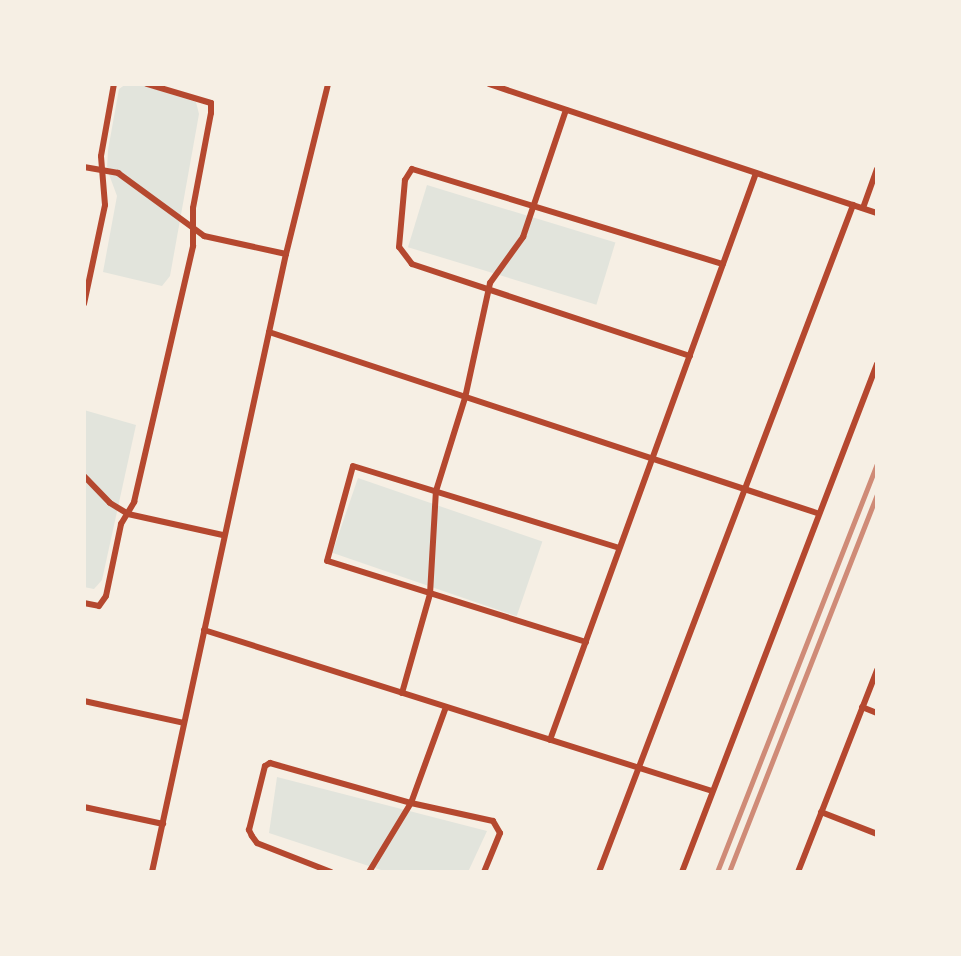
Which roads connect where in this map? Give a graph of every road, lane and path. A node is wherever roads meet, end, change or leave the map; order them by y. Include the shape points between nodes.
1 (114, 84) edge
2 (147, 84) edge
3 (328, 84) edge
4 (489, 84) edge
5 (566, 110) junction
6 (84, 167) edge
7 (877, 169) edge
8 (101, 170) junction
9 (756, 173) junction
10 (853, 205) junction
11 (533, 206) junction
12 (863, 208) junction
13 (877, 213) edge
14 (192, 230) junction
15 (286, 255) junction
16 (723, 264) junction
17 (488, 290) junction
18 (84, 304) edge
19 (269, 332) junction
20 (690, 356) junction
21 (877, 364) edge
22 (465, 398) junction
23 (653, 459) junction
24 (84, 477) edge
25 (743, 489) junction
26 (436, 491) junction
27 (818, 513) junction
28 (128, 514) junction
29 (224, 535) junction
30 (620, 549) junction
31 (430, 594) junction
32 (84, 603) edge
33 (204, 630) junction
34 (586, 642) junction
35 (877, 670) edge
36 (402, 693) junction
37 (84, 701) edge
38 (446, 706) junction
39 (862, 707) junction
40 (877, 713) edge
41 (184, 723) junction
42 (550, 740) junction
43 (639, 768) junction
44 (711, 791) junction
45 (411, 803) junction
46 (84, 807) edge
47 (821, 812) junction
48 (163, 824) junction
49 (877, 834) edge
50 (152, 872) edge
51 (332, 872) edge
52 (369, 872) edge
53 (484, 872) edge
54 (599, 872) edge
55 (682, 872) edge
56 (798, 872) edge

1 - 8 street
2 - 14 street via 211,103
3 - 15 street
4 - 5 street
5 - 9 street
5 - 11 street
6 - 8 street
7 - 12 street
8 - 14 street via 118,173
8 - 18 street via 105,205
9 - 10 street
9 - 16 street
10 - 12 street
10 - 25 street
11 - 16 street
11 - 17 street via 523,237
11 - 17 street via 412,169 405,180 399,247 412,264
12 - 13 street
14 - 15 street
14 - 28 street via 193,246
15 - 19 street
16 - 20 street
17 - 20 street
17 - 22 street
19 - 22 street
19 - 29 street
20 - 23 street
21 - 27 street
22 - 23 street
22 - 26 street
23 - 25 street
23 - 30 street
24 - 28 street via 110,503
25 - 27 street
25 - 43 street
26 - 30 street
26 - 31 street
26 - 31 street via 353,466 327,561
27 - 44 street
28 - 29 street
28 - 32 street via 121,524 106,596 99,606
29 - 33 street
30 - 34 street
31 - 34 street
31 - 36 street
33 - 36 street
33 - 41 street
34 - 42 street
35 - 39 street
36 - 38 street
37 - 41 street
38 - 42 street
38 - 45 street
39 - 40 street
39 - 47 street
41 - 48 street
42 - 43 street
43 - 44 street
43 - 54 street
44 - 55 street
45 - 51 street via 280,763 265,766 249,830 252,836 257,843
45 - 52 street
45 - 53 street via 493,821 500,833
46 - 48 street
47 - 49 street
47 - 56 street
48 - 50 street

